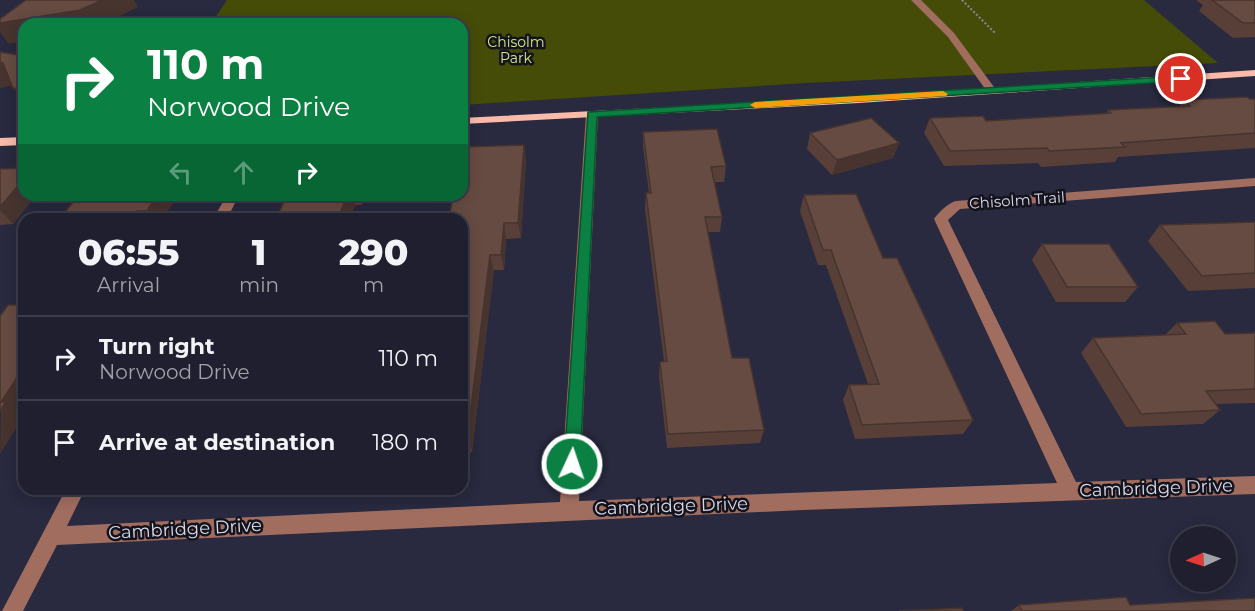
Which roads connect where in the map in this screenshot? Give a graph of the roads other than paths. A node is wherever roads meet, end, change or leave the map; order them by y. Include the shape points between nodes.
1 (916, 0) edge
2 (1255, 73) edge
3 (992, 91) junction
4 (592, 114) junction
5 (468, 121) edge
6 (18, 141) edge
7 (0, 142) edge
8 (1255, 182) edge
9 (1255, 485) edge
10 (1070, 490) junction
11 (73, 495) edge
12 (569, 510) junction
13 (51, 536) junction
14 (12, 611) edge

1 - 3 street via 951,35
2 - 3 main road
3 - 4 main road
4 - 5 main road
4 - 12 street
6 - 7 main road
8 - 10 street, Chisolm Trail via 956,205 941,219
9 - 10 street, Cambridge Drive
10 - 12 street, Cambridge Drive
11 - 13 street
12 - 13 street, Cambridge Drive
13 - 14 street

